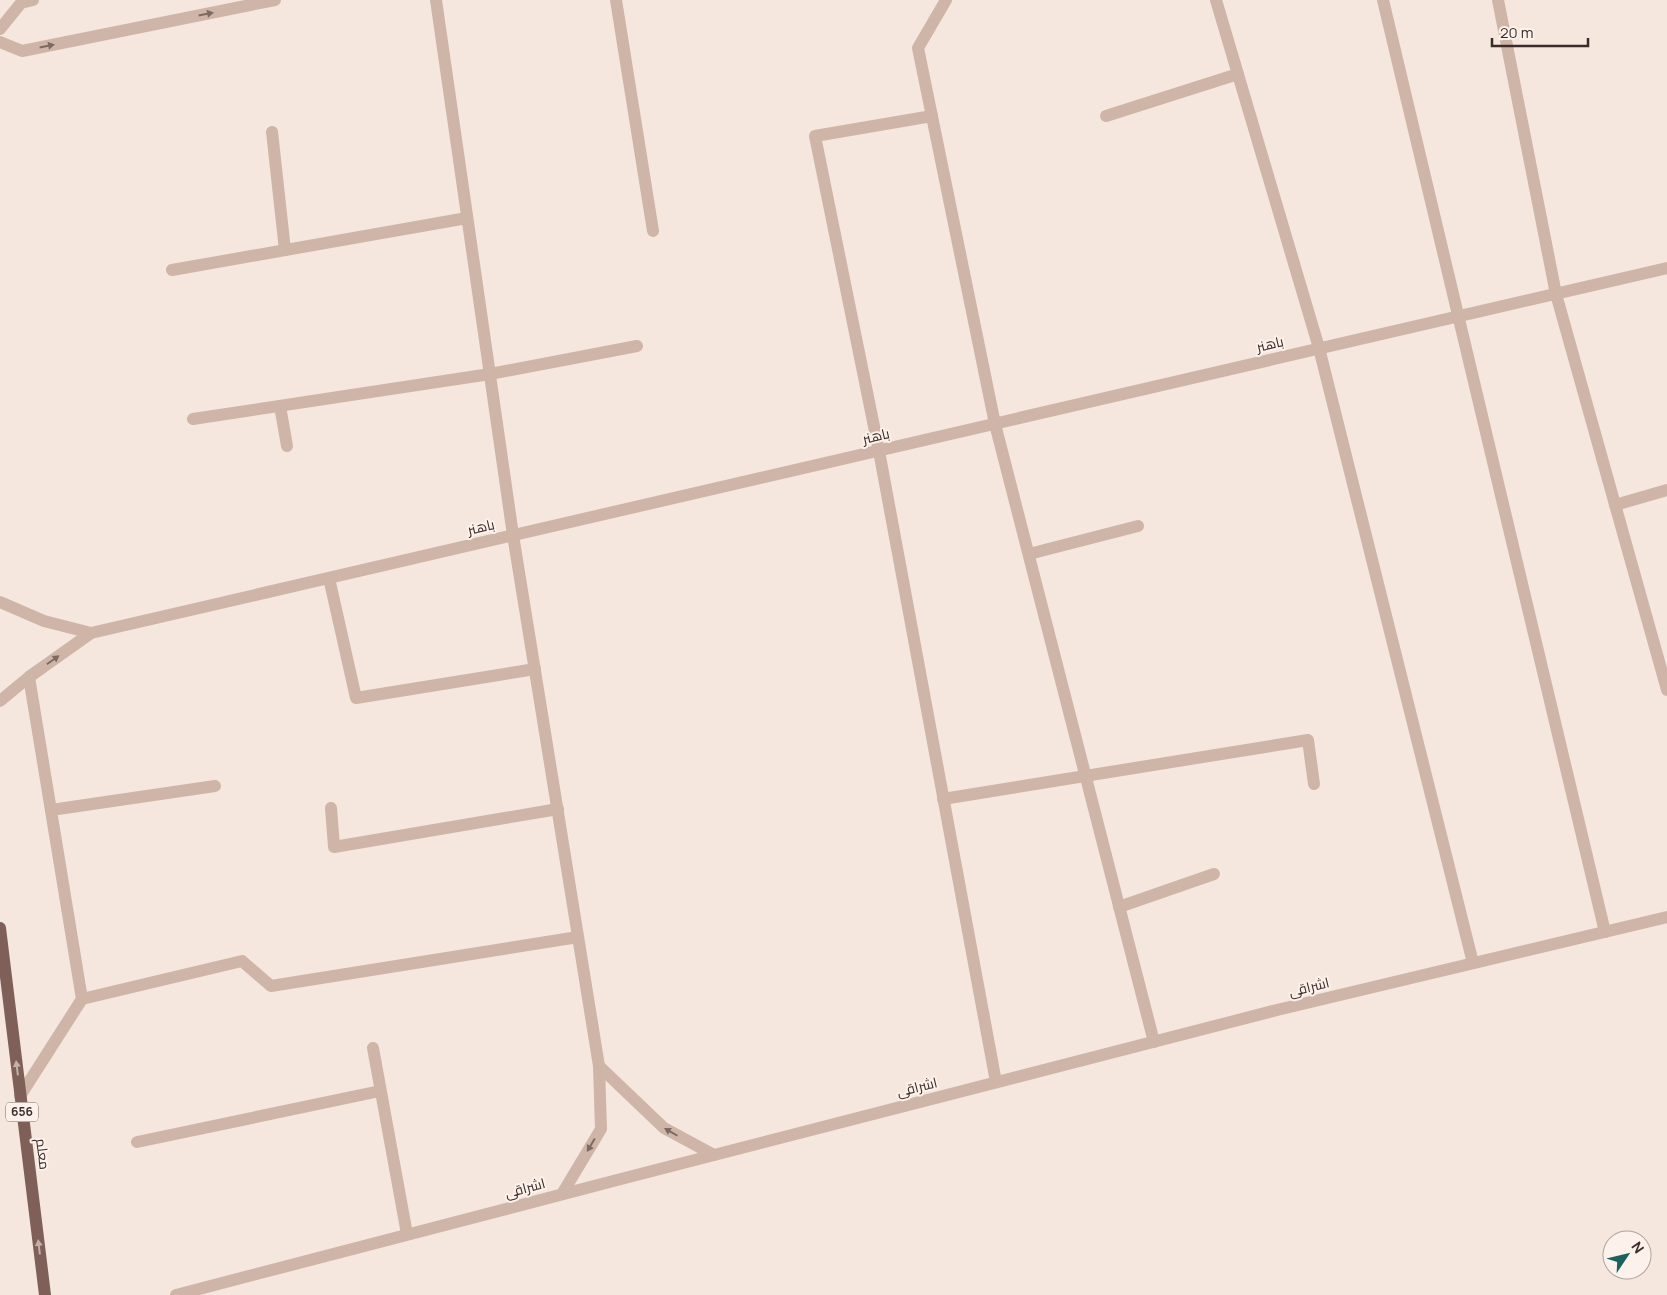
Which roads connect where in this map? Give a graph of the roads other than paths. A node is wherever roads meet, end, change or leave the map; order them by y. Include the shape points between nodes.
1 (33, 0) edge
2 (275, 0) edge
3 (436, 0) edge
4 (616, 0) edge
5 (946, 0) edge
6 (1216, 0) edge
7 (1383, 0) edge
8 (1498, 0) edge
9 (0, 29) edge
10 (0, 42) edge
11 (1238, 74) junction
12 (932, 116) junction
13 (1106, 116) dead end
14 (272, 132) dead end
15 (468, 218) junction
16 (653, 231) dead end
17 (285, 250) junction
18 (1667, 268) edge
19 (172, 270) dead end
20 (1556, 294) junction
21 (1459, 316) junction
22 (637, 346) dead end
23 (1319, 348) junction
24 (490, 374) junction
25 (280, 406) junction
26 (193, 419) dead end
27 (995, 424) junction
28 (287, 446) dead end
29 (879, 451) junction
30 (1667, 490) edge
31 (1615, 505) junction
32 (1138, 526) dead end
33 (514, 535) junction
34 (1029, 554) junction
35 (329, 578) junction
36 (0, 602) edge
37 (91, 633) junction
38 (535, 669) junction
39 (29, 677) junction
40 (1667, 690) edge
41 (0, 701) edge
42 (1086, 775) junction
43 (1314, 784) dead end
44 (215, 786) dead end
45 (943, 799) junction
46 (331, 808) dead end
47 (558, 809) junction
48 (51, 810) junction
49 (1214, 874) dead end
50 (1119, 907) junction
51 (1667, 917) edge
52 (0, 928) edge
53 (1605, 932) junction
54 (578, 937) junction
55 (1473, 963) junction
56 (82, 999) junction
57 (1154, 1042) junction
58 (373, 1048) dead end
59 (599, 1066) junction
60 (996, 1082) junction
61 (380, 1091) junction
62 (20, 1096) junction
63 (137, 1142) dead end
64 (714, 1155) junction
65 (562, 1194) junction
66 (407, 1234) junction
67 (45, 1295) edge
68 (176, 1295) edge

1 - 9 street via 21,3
10 -> 2 street via 22,51
3 - 15 street
4 - 16 street
5 - 12 street via 918,48
6 - 11 street
7 - 21 street
8 - 20 street
11 - 13 street
11 - 23 street
12 - 27 street
12 - 29 street via 815,136
14 - 17 street
15 - 17 street
15 - 24 street
17 - 19 street
18 - 20 street, باهنر
20 - 21 street, باهنر
20 - 31 street
21 - 23 street, باهنر
21 - 53 street
22 - 24 street
23 - 27 street, باهنر
23 - 55 street
24 - 25 street
24 - 33 street
25 - 26 street
25 - 28 street
27 - 29 street, باهنر
27 - 34 street
29 - 33 street, باهنر
29 - 45 street
30 - 31 street
31 - 40 street
32 - 34 street
33 - 35 street, باهنر
33 - 38 street
34 - 42 street
35 - 37 street, باهنر
35 - 38 street via 356,698
36 - 37 street via 44,621
39 -> 37 street
38 - 47 street
39 - 41 street
39 - 48 street
42 - 43 street via 1308,740
42 - 45 street
42 - 50 street
44 - 48 street
45 - 60 street
46 - 47 street via 334,847
47 - 54 street
48 - 56 street
49 - 50 street
50 - 57 street
51 - 53 street, اشراقی
62 -> 52 main road, معلم / 656
53 - 55 street, اشراقی
54 - 56 street via 272,986 242,961
54 - 59 street
55 - 57 street, اشراقی
56 - 62 street
57 - 60 street, اشراقی
58 - 61 street
64 -> 59 street via 664,1128
59 -> 65 street via 600,1130
60 - 64 street, اشراقی
61 - 63 street
61 - 66 street
67 -> 62 main road, معلم / 656
64 - 65 street, اشراقی
65 - 66 street, اشراقی
66 - 68 street, اشراقی

